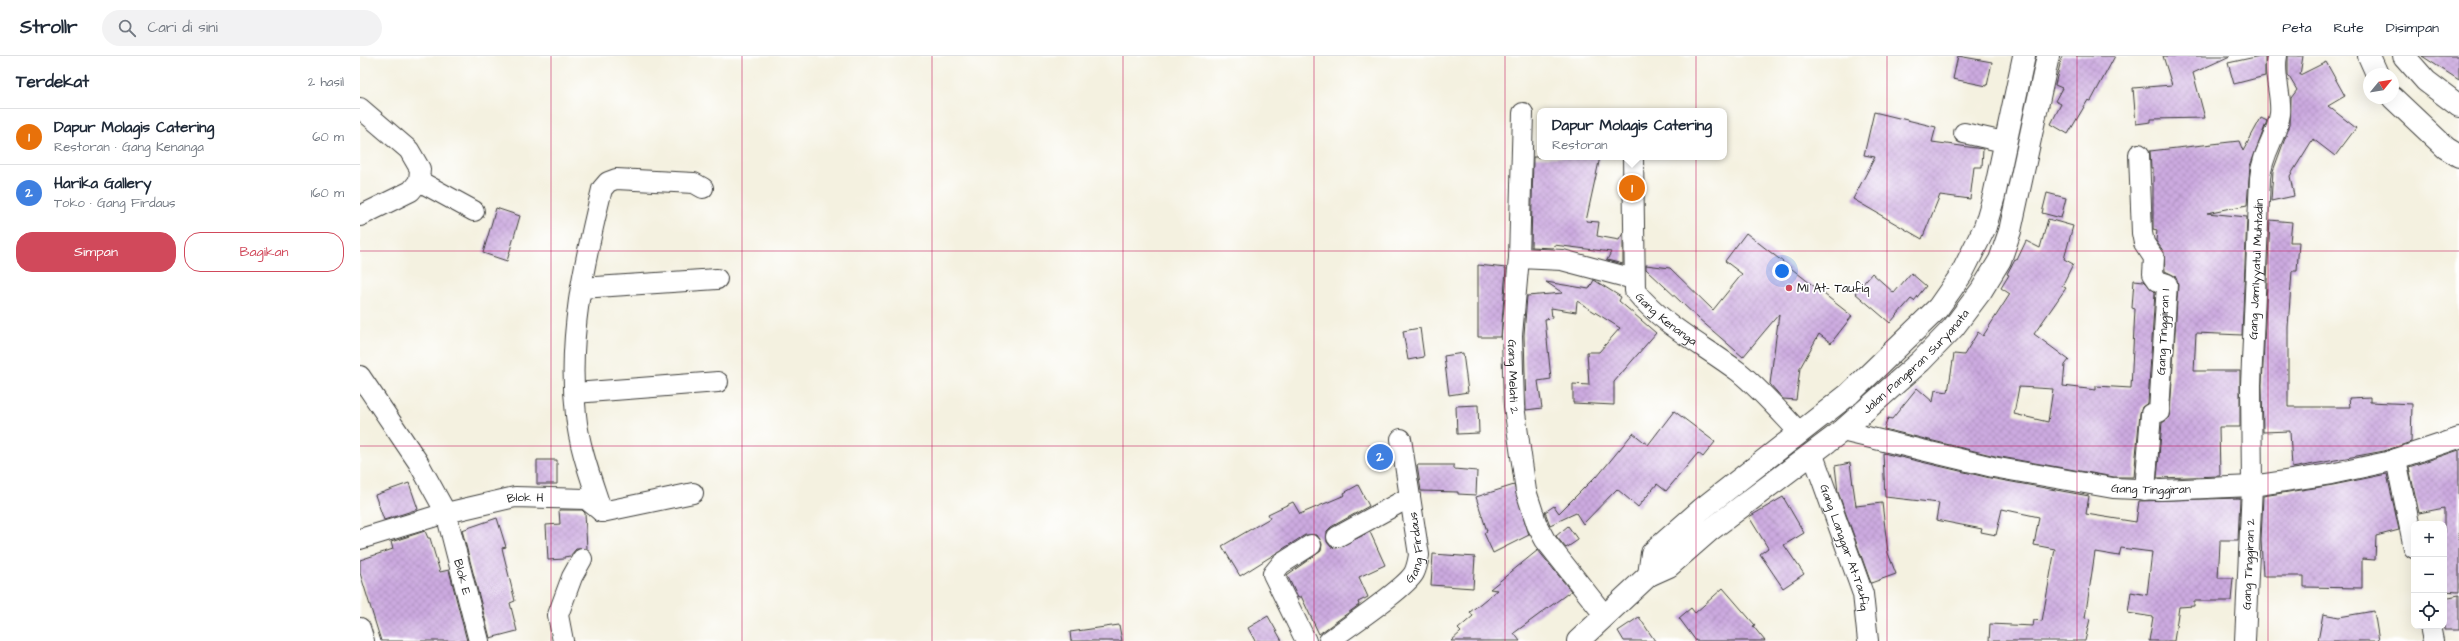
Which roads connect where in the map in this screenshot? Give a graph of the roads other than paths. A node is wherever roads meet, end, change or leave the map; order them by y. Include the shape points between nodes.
1 (2024, 56) edge
2 (2048, 56) edge
3 (2277, 56) edge
4 (2369, 56) edge
5 (2404, 56) edge
6 (2374, 68) edge
7 (2399, 104) edge
8 (2459, 106) edge
9 (360, 108) edge
10 (1523, 113) dead end
11 (1964, 133) dead end
12 (2004, 142) junction
13 (2139, 154) dead end
14 (2459, 156) edge
15 (1633, 160) edge
16 (419, 181) junction
17 (704, 188) dead end
18 (474, 211) dead end
19 (360, 216) edge
20 (1519, 258) junction
21 (717, 279) dead end
22 (1634, 279) junction
23 (581, 288) junction
24 (360, 376) edge
25 (718, 382) dead end
26 (575, 393) junction
27 (1824, 414) junction
28 (1842, 431) junction
29 (1800, 433) junction
30 (2459, 438) edge
31 (1401, 439) dead end
32 (1812, 455) junction
33 (2396, 459) junction
34 (2252, 486) junction
35 (2145, 490) junction
36 (693, 493) dead end
37 (1410, 497) junction
38 (602, 512) junction
39 (446, 513) junction
40 (2411, 533) edge
41 (1337, 537) dead end
42 (360, 539) edge
43 (1311, 545) dead end
44 (582, 559) dead end
45 (1649, 575) junction
46 (1605, 616) junction
47 (360, 628) edge
48 (2431, 629) edge
49 (364, 641) edge
50 (479, 641) edge
51 (564, 641) edge
52 (1306, 641) edge
53 (1329, 641) edge
54 (1578, 641) edge
55 (1868, 641) edge
56 (2245, 641) edge
57 (2433, 641) edge

1 - 12 main road, Jalan Pangeran Suryanata
2 - 28 main road, Jalan Pangeran Suryanata via 2010,231 2000,260 1953,328 1921,361
3 - 34 street, Gang Jam'Iyyatul Muhtadin via 2280,114 2261,163 2260,178 2251,385
4 - 6 main road
5 - 8 main road via 2426,81
7 - 14 main road via 2446,148
9 - 16 street via 409,150 420,169
10 - 20 street, Gang Melati 2
11 - 12 street
12 - 27 main road, Jalan Pangeran Suryanata via 1994,196 1985,227 1960,276 1938,308 1888,359
13 - 35 street, Gang Tinggiran 1 via 2144,243 2154,258 2153,274 2158,281 2167,284 2159,412 2151,414
15 - 22 street, Gang Kenanga
16 - 18 street
16 - 19 street via 411,191
17 - 23 street via 694,183 616,178 608,182 602,189
20 - 22 street via 1562,260
20 - 46 street, Gang Melati 2 via 1512,335 1514,406 1526,491 1537,525 1545,540
21 - 23 street
22 - 29 street, Gang Kenanga via 1635,291 1647,306 1673,328 1738,372
23 - 26 street via 573,341
24 - 39 street, Blok E via 418,462
25 - 26 street
26 - 38 street via 576,415 587,465
27 - 28 main road
27 - 29 main road, Jalan Pangeran Suryanata
28 - 32 main road, Jalan Pangeran Suryanata
28 - 35 street, Gang Tinggiran via 1993,467 2113,488
29 - 45 main road, Jalan Pangeran Suryanata via 1702,509 1652,553
30 - 33 street, Gang Tinggiran
31 - 37 street, Gang Firdaus
32 - 45 main road, Jalan Pangeran Suryanata via 1709,532 1669,566
32 - 55 street, Gang Langgar At-Taufiq via 1864,594
33 - 34 street, Gang Tinggiran via 2331,474
33 - 40 street
34 - 35 street, Gang Tinggiran
34 - 56 street, Gang Tinggiran 2
36 - 38 street
37 - 41 street
37 - 53 street, Gang Firdaus via 1419,555 1413,574
38 - 39 street, Blok H via 586,499 515,497
39 - 42 street, Blok H
39 - 50 street, Blok E
43 - 52 street via 1281,564 1273,574
44 - 51 street via 572,577 558,616
45 - 46 main road, Jalan Pangeran Suryanata
46 - 54 main road, Jalan Pangeran Suryanata
47 - 49 street
48 - 57 street

